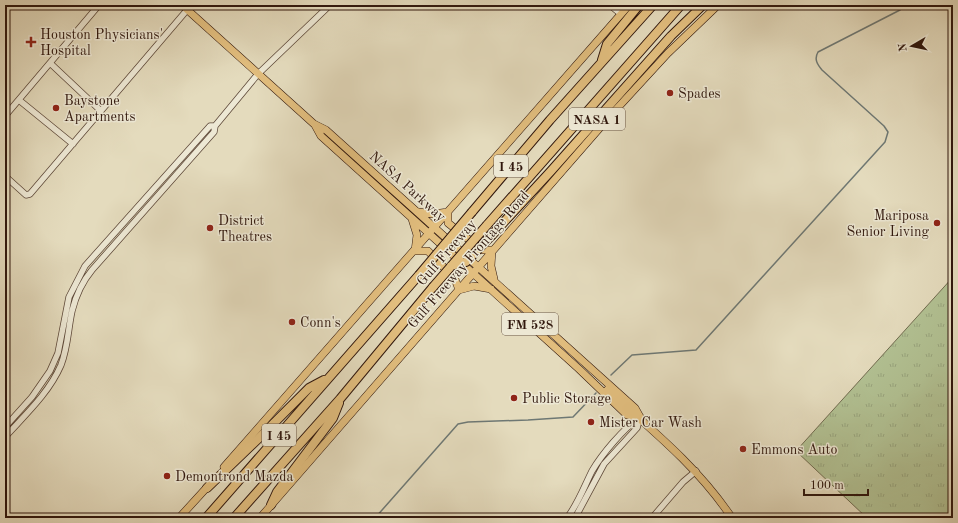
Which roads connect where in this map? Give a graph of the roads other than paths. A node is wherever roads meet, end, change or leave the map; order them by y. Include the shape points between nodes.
1 (99, 5) edge
2 (330, 5) edge
3 (610, 5) edge
4 (628, 5) edge
5 (639, 5) edge
6 (653, 5) edge
7 (681, 5) edge
8 (703, 5) edge
9 (718, 5) edge
10 (184, 7) edge
11 (621, 14) junction
12 (50, 63) junction
13 (601, 64) junction
14 (258, 74) junction
15 (19, 100) junction
16 (101, 111) junction
17 (5, 116) edge
18 (314, 124) junction
19 (215, 126) junction
20 (73, 144) junction
21 (5, 176) edge
22 (418, 212) junction
23 (448, 212) junction
24 (130, 216) junction
25 (411, 218) junction
26 (136, 221) junction
27 (435, 227) junction
28 (429, 234) junction
29 (415, 250) junction
30 (492, 250) junction
31 (479, 266) junction
32 (450, 267) junction
33 (473, 272) junction
34 (494, 280) junction
35 (491, 289) junction
36 (460, 290) junction
37 (62, 334) junction
38 (69, 335) junction
39 (585, 362) junction
40 (579, 369) junction
41 (329, 378) junction
42 (32, 397) junction
43 (340, 399) junction
44 (37, 402) junction
45 (640, 417) junction
46 (5, 427) edge
47 (5, 438) edge
48 (696, 471) junction
49 (207, 488) junction
50 (271, 505) junction
51 (179, 518) edge
52 (206, 518) edge
53 (234, 518) edge
54 (260, 518) edge
55 (567, 518) edge
56 (575, 518) edge
57 (652, 518) edge
58 (732, 518) edge

1 - 12 street
2 - 14 street
3 - 11 street
4 - 11 main road
5 - 13 highway via 607,44
6 - 13 highway, Gulf Freeway / I 45
7 - 32 highway, Gulf Freeway / I 45, bridge
8 - 32 highway, NASA 1, bridge via 670,36 551,171 466,262
9 - 30 main road, Gulf Freeway Frontage Road via 668,53
10 - 14 main road, NASA Parkway
10 - 16 street via 156,46
11 - 23 main road
12 - 15 street
12 - 16 street
13 - 41 highway, Gulf Freeway / I 45, bridge
14 - 18 main road, NASA Parkway
14 - 19 street
15 - 17 street
15 - 20 street
16 - 20 street
18 - 22 main road, NASA Parkway via 326,130
18 - 25 main road, NASA Parkway via 321,136
19 - 24 street via 210,126
19 - 26 street via 214,132
20 - 21 street via 27,195
22 - 23 main road
22 - 27 main road, NASA Parkway
23 - 27 main road
23 - 30 main road via 448,223 482,250
24 - 26 street
24 - 37 street via 80,274 66,305
25 - 28 main road, NASA Parkway
25 - 29 main road via 417,235
26 - 38 street via 79,288
27 - 28 main road
27 - 31 main road, NASA Parkway / FM 528
28 - 29 main road
28 - 33 main road, NASA Parkway / FM 528
29 - 36 main road via 428,251 455,279
29 - 49 main road
30 - 31 main road, Gulf Freeway Frontage Road
30 - 34 main road via 490,266
31 - 33 main road, Gulf Freeway Frontage Road
31 - 34 main road, NASA Parkway / FM 528
32 - 43 highway, Gulf Freeway / I 45, bridge
33 - 35 main road, NASA Parkway / FM 528
33 - 36 main road, Gulf Freeway Frontage Road
34 - 39 main road, NASA Parkway / FM 528
35 - 36 main road via 474,286
35 - 40 main road, NASA Parkway / FM 528
36 - 50 main road, Gulf Freeway Frontage Road
37 - 38 street
37 - 42 street via 55,362
38 - 44 street via 62,364
39 - 40 main road
39 - 45 main road, NASA Parkway / FM 528 via 635,408
40 - 45 main road, NASA Parkway / FM 528 via 627,415
41 - 49 highway via 309,388
41 - 52 highway, Gulf Freeway / I 45
42 - 44 street
42 - 46 street
43 - 50 highway via 333,418 277,492
43 - 53 highway, Gulf Freeway / I 45
44 - 47 street
45 - 48 main road, NASA Parkway / FM 528
45 - 55 street via 631,423 599,461
45 - 56 street via 637,428 603,466
48 - 57 street
48 - 58 main road, NASA Parkway / FM 528
49 - 51 main road
50 - 54 main road, Gulf Freeway Frontage Road

